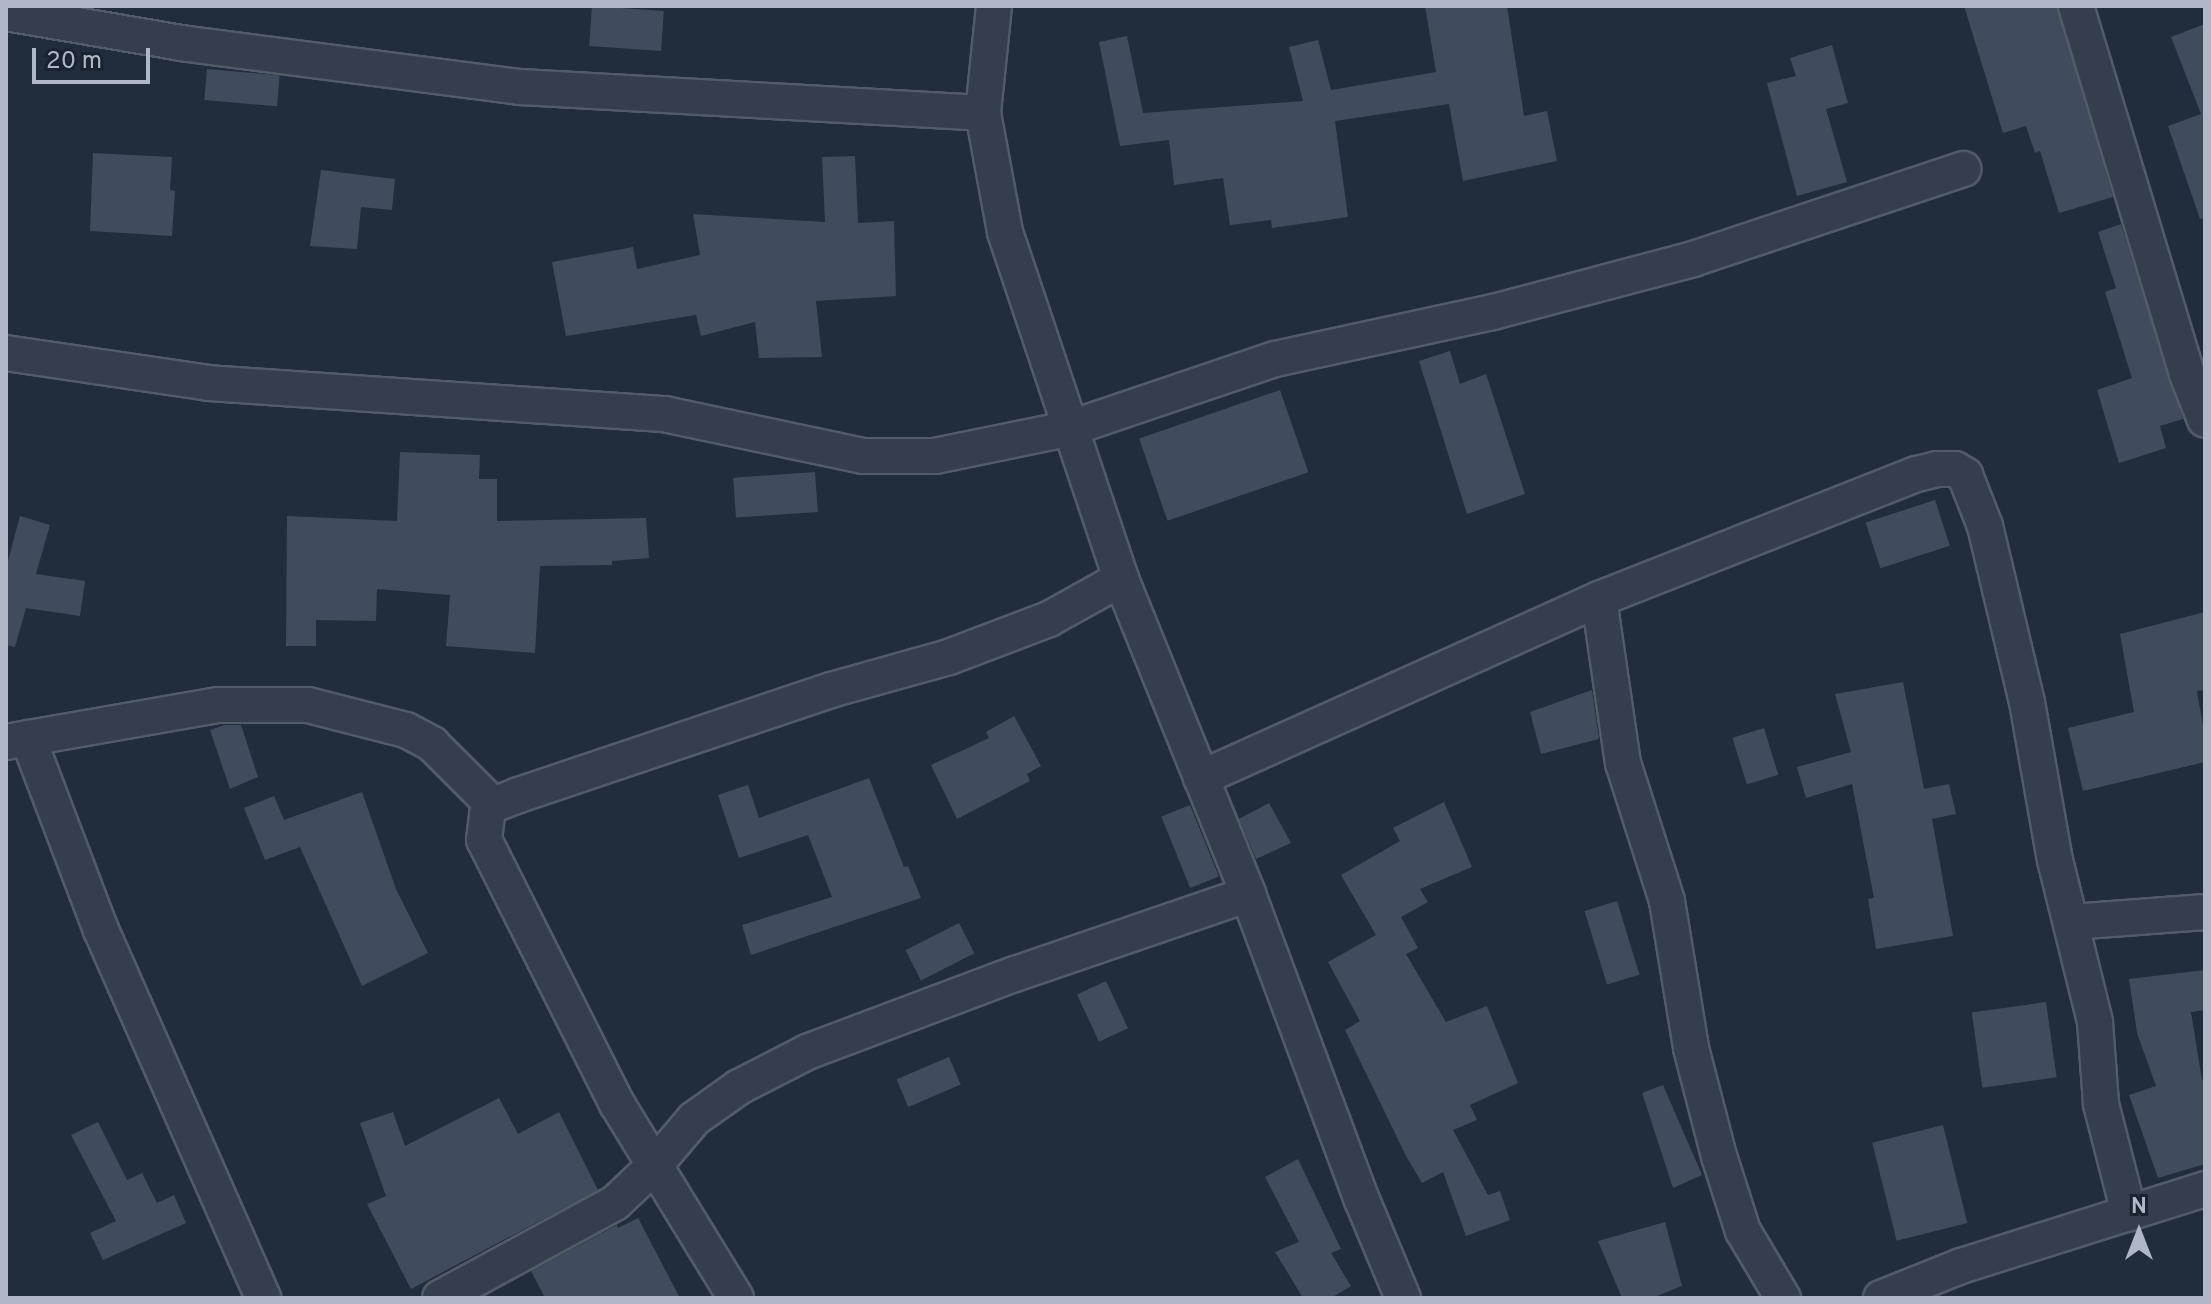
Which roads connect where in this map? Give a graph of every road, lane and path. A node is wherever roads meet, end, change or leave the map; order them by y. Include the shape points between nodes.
1 (994, 6) edge
2 (2076, 6) edge
3 (6, 13) edge
4 (983, 113) junction
5 (1963, 169) dead end
6 (6, 353) edge
7 (2196, 370) edge
8 (2205, 420) edge
9 (1071, 428) junction
10 (1121, 579) junction
11 (1599, 599) junction
12 (17, 740) edge
13 (1201, 778) junction
14 (493, 805) junction
15 (1248, 894) junction
16 (2205, 912) edge
17 (2072, 922) junction
18 (655, 1165) junction
19 (2205, 1189) edge
20 (2129, 1213) junction
21 (263, 1298) edge
22 (440, 1298) edge
23 (736, 1298) edge
24 (1403, 1298) edge
25 (1783, 1298) edge
26 (1881, 1298) edge

1 - 4 street
2 - 7 street
3 - 4 street via 181,43 520,87
4 - 9 street via 1005,232
5 - 9 street via 1693,259 1493,312 1275,359
6 - 9 street via 208,383 664,414 863,456 935,456
7 - 8 street
9 - 10 street
10 - 13 street
10 - 14 street via 1049,619 949,657 831,690
11 - 13 street
11 - 17 street via 1917,474 1955,469 1965,475 1985,526
11 - 25 street via 1623,763 1667,901 1691,1048 1715,1143 1743,1231
12 - 14 street via 218,705 308,705 406,730 432,744
12 - 21 street
13 - 15 street
14 - 18 street via 483,825 484,840 617,1104
15 - 18 street via 807,1052 739,1087 694,1119
15 - 24 street
16 - 17 street
17 - 20 street via 2095,1022 2101,1104
18 - 22 street via 615,1203
18 - 23 street
19 - 20 street
20 - 26 street via 1961,1266

